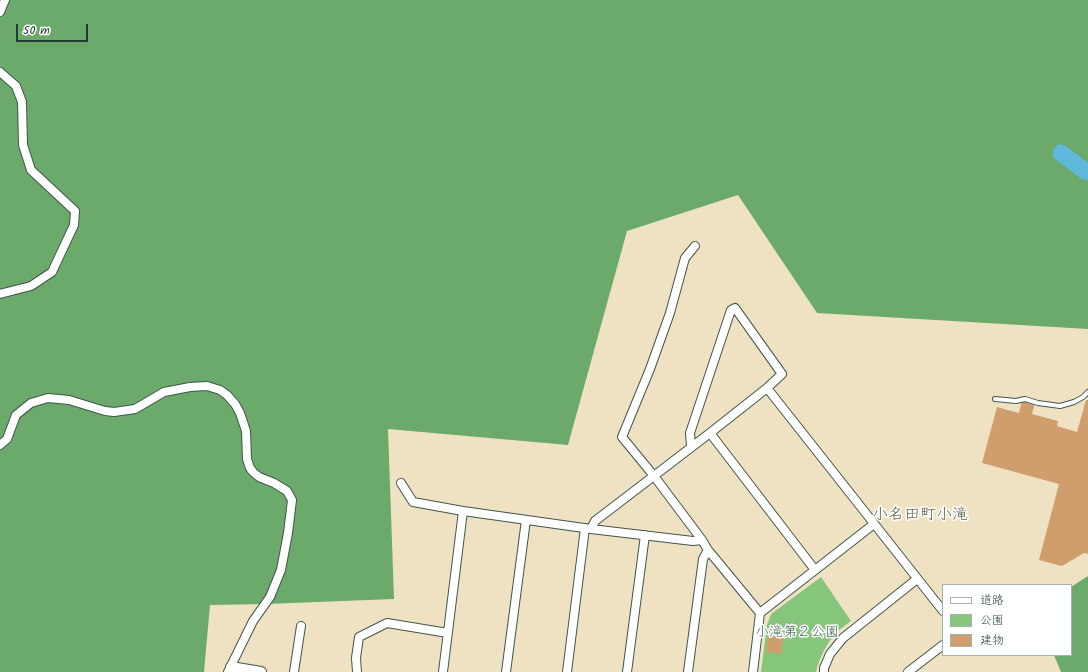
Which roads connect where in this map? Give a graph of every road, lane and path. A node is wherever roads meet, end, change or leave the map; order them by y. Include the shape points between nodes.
1 (5, 0) edge
2 (0, 12) edge
3 (0, 72) edge
4 (695, 246) dead end
5 (0, 294) edge
6 (767, 388) junction
7 (1088, 392) edge
8 (995, 399) dead end
9 (710, 433) junction
10 (0, 445) edge
11 (691, 446) junction
12 (654, 476) junction
13 (401, 483) dead end
14 (463, 511) junction
15 (526, 520) junction
16 (874, 524) junction
17 (588, 529) junction
18 (645, 535) junction
19 (702, 540) junction
20 (708, 550) junction
21 (815, 570) junction
22 (917, 579) junction
23 (942, 610) edge
24 (760, 613) junction
25 (301, 626) dead end
26 (448, 633) junction
27 (942, 646) edge
28 (230, 670) edge
29 (261, 672) edge
30 (294, 672) edge
31 (357, 672) edge
32 (442, 672) edge
33 (506, 672) edge
34 (567, 672) edge
35 (627, 672) edge
36 (688, 672) edge
37 (753, 672) edge
38 (824, 672) edge
39 (908, 672) edge

1 - 2 street
3 - 5 street via 16,86 22,102 23,145 31,170 75,211 74,224 52,272 31,286
4 - 12 street via 685,258 670,313 622,437
6 - 9 street
6 - 11 street via 782,374 735,308 731,310 690,433
6 - 16 street
7 - 8 lane via 1074,402 1060,406 1025,399
9 - 11 street
9 - 21 street
10 - 28 street via 7,439 16,415 31,403 48,398 70,400 114,412 135,409 164,392 190,387 207,386 227,395 240,413 246,431 247,459 250,468 259,477 287,491 292,500 281,570 270,597 253,621
11 - 12 street
12 - 17 street
12 - 19 street
13 - 14 street via 413,502
14 - 15 street
14 - 26 street
15 - 17 street
15 - 33 street
16 - 21 street
16 - 22 street
17 - 18 street
17 - 34 street
18 - 19 street
18 - 35 street
19 - 20 street
20 - 24 street
20 - 36 street via 703,559
21 - 24 street
22 - 23 street
22 - 38 street via 843,638 830,654
24 - 37 street
25 - 30 street
26 - 31 street via 387,623 359,637
26 - 32 street
27 - 39 street
28 - 29 street

